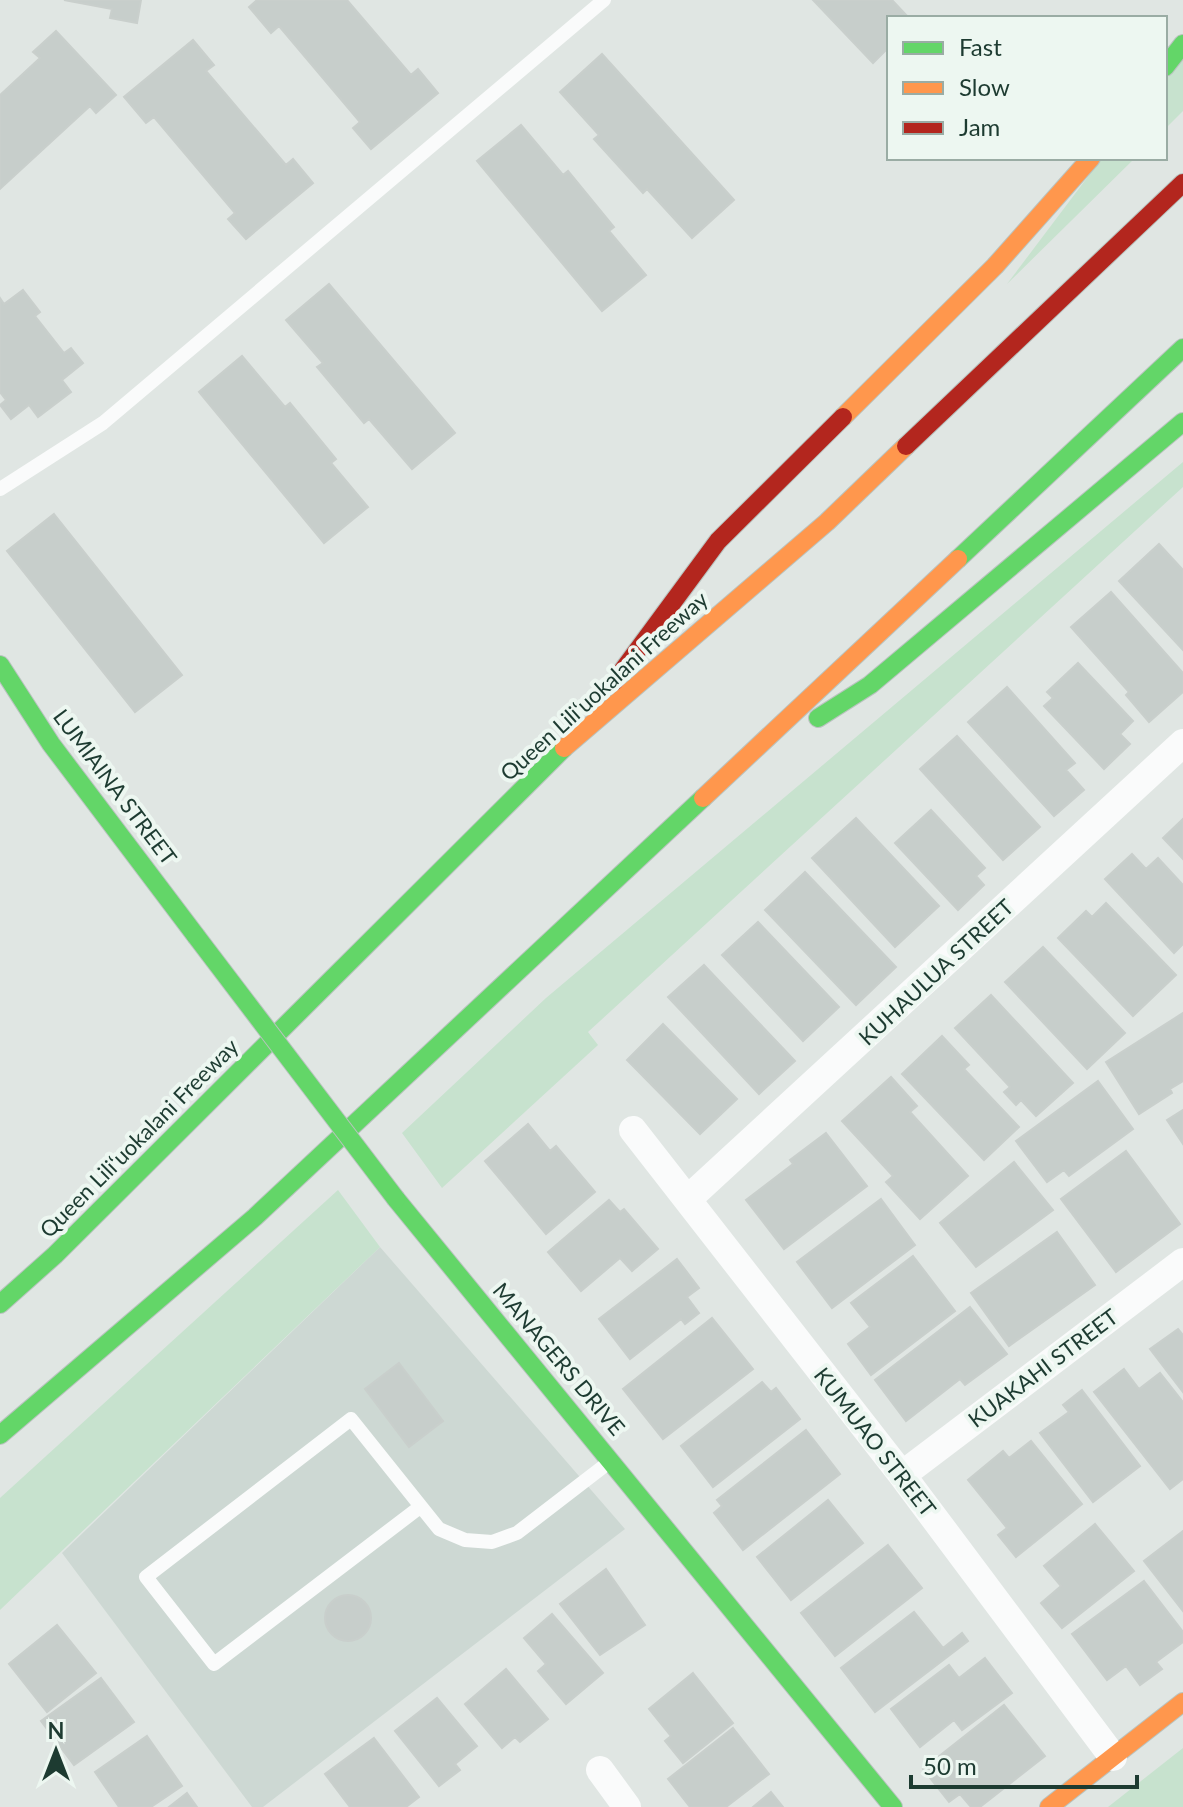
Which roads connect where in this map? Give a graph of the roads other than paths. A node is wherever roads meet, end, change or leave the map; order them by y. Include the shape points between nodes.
1 (604, 0) edge
2 (1183, 44) edge
3 (1167, 64) edge
4 (1089, 160) edge
5 (1183, 183) edge
6 (1183, 348) edge
7 (1183, 422) edge
8 (0, 489) edge
9 (0, 665) edge
10 (1183, 743) edge
11 (568, 744) junction
12 (723, 781) junction
13 (196, 936) joint
14 (633, 1130) dead end
15 (688, 1199) junction
16 (1183, 1262) edge
17 (0, 1304) edge
18 (0, 1435) edge
19 (612, 1460) junction
20 (902, 1475) junction
21 (420, 1507) junction
22 (1183, 1702) edge
23 (1113, 1757) junction
24 (600, 1770) dead end
25 (627, 1807) edge
26 (893, 1807) edge
27 (1049, 1807) edge

1 - 8 lane via 103,423
2 - 3 main road
4 - 11 main road via 995,266 718,541
5 - 11 main road, Queen Liliʻuokalani Freeway via 827,522
6 - 12 main road
7 - 12 main road via 870,685
9 - 13 main road, LUMIAINA STREET via 75,776
10 - 15 street, KUHAULUA STREET
11 - 17 main road, Queen Liliʻuokalani Freeway via 67,1244
12 - 18 main road via 255,1217
13 - 19 main road, MANAGERS DRIVE, bridge via 396,1199
14 - 15 street, KUMUAO STREET
15 - 20 street, KUMUAO STREET
16 - 20 street, KUAKAHI STREET
19 - 21 lane via 517,1533 492,1542 465,1540 439,1529
19 - 26 main road, MANAGERS DRIVE
20 - 23 street, KUMUAO STREET
21 - 21 lane via 351,1419 146,1577 214,1664
22 - 23 main road
23 - 27 main road
24 - 25 street

